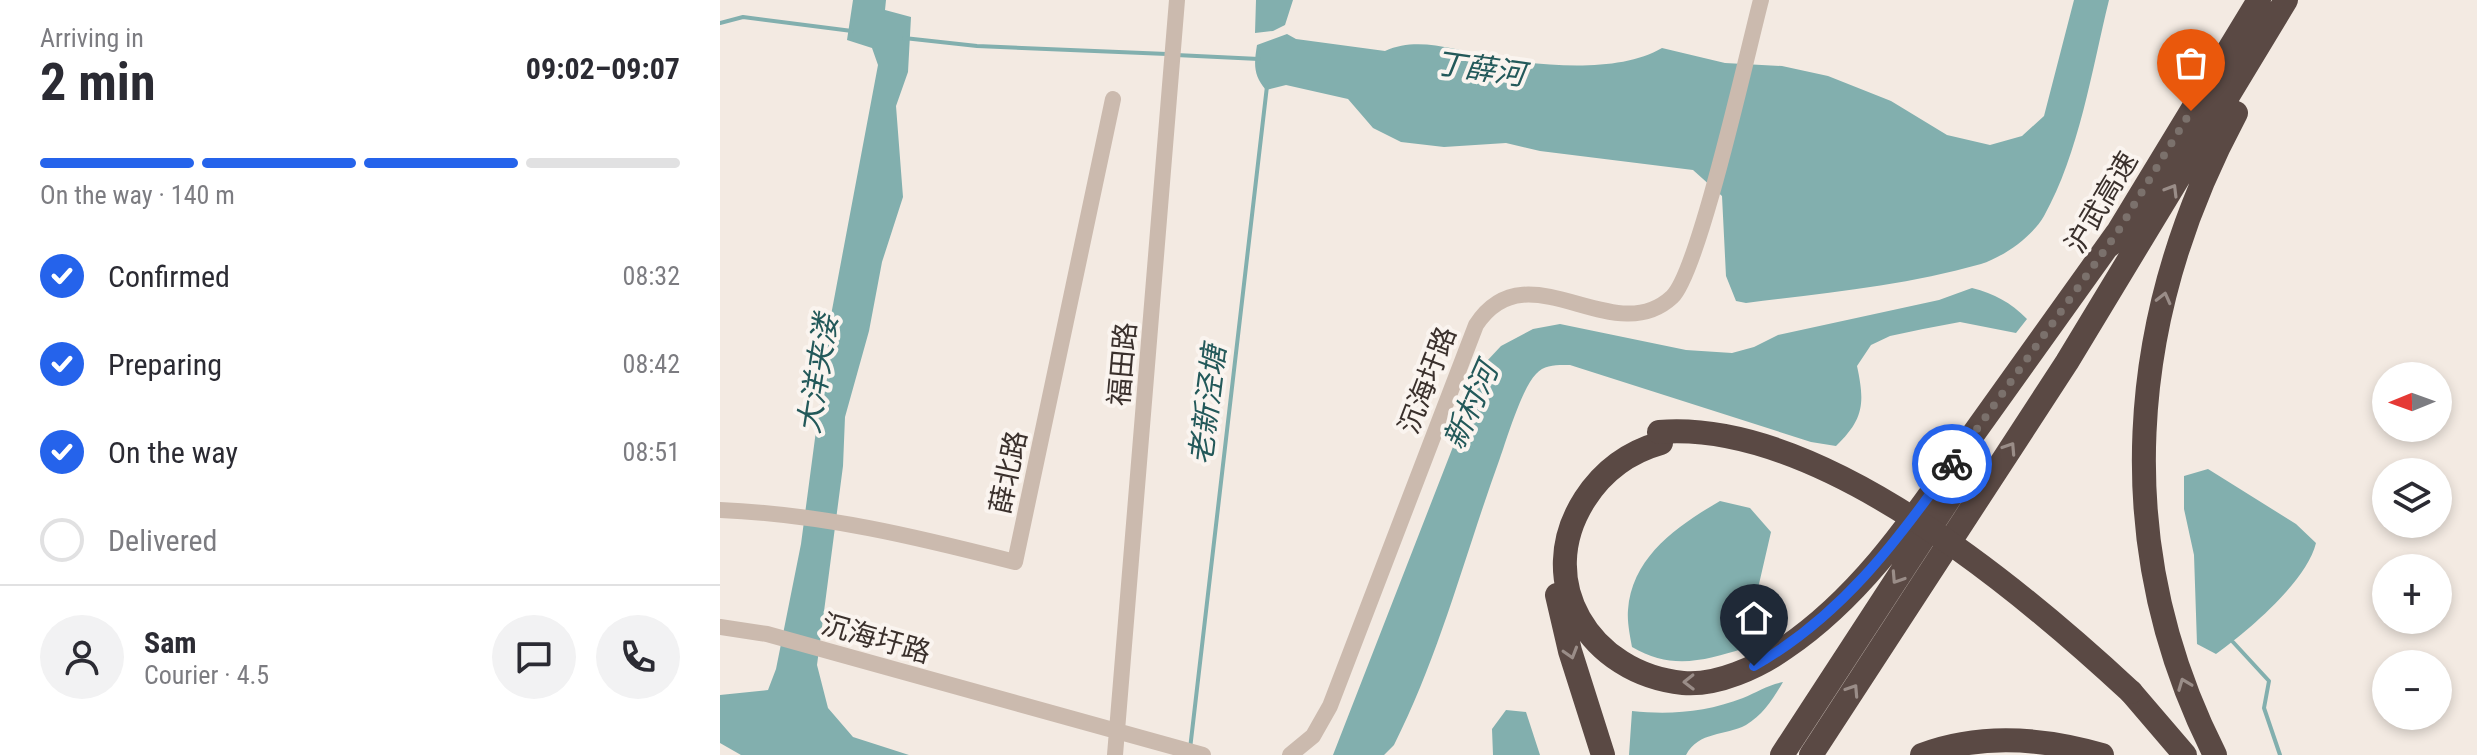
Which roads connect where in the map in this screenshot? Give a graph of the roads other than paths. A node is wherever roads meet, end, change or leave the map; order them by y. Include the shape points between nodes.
1 (1177, 0) edge
2 (1761, 0) edge
3 (2259, 0) edge
4 (2286, 0) edge
5 (2300, 0) edge
6 (1113, 99) dead end
7 (2117, 233) junction
8 (2077, 323) junction
9 (2056, 355) junction
10 (1660, 437) junction
11 (720, 510) edge
12 (720, 627) edge
13 (2128, 696) junction
14 (1117, 732) junction
15 (1115, 755) edge
16 (1203, 755) edge
17 (1290, 755) edge
18 (1603, 755) edge
19 (1782, 755) edge
20 (1811, 755) edge
21 (1922, 755) edge
22 (2102, 755) edge
23 (2172, 755) edge
24 (2185, 755) edge
25 (2215, 755) edge

1 - 14 street, 福田路
2 - 17 street, 沉海圩路 via 1681,285 1674,296 1653,308 1626,315 1530,293 1506,298 1483,314 1330,706 1313,736
3 - 7 highway, 沪武高速
8 -> 4 highway, 沪武高速
25 -> 5 highway via 2166,635 2154,581 2143,476 2145,407 2170,275 2202,181
6 - 11 street, 薛北路 via 1015,562 857,524
7 - 8 highway, 沪武高速
7 -> 10 highway via 1894,544 1839,605 1784,649 1722,678 1686,684 1651,678 1620,664 1594,642 1577,617 1566,585 1565,550 1574,515 1594,483
8 - 9 highway, 沪武高速
9 -> 19 highway, 沪武高速
20 -> 9 highway, 沪武高速
10 - 13 highway via 1759,454 1851,496 1970,569
10 -> 18 highway via 1613,450 1584,477 1563,512 1554,549 1561,620
12 - 14 street, 沉海圩路 via 778,638
13 - 23 highway
13 - 24 highway
14 - 15 street, 福田路
14 - 16 street, 沉海圩路
21 - 22 highway via 1980,741 2020,740 2061,743

